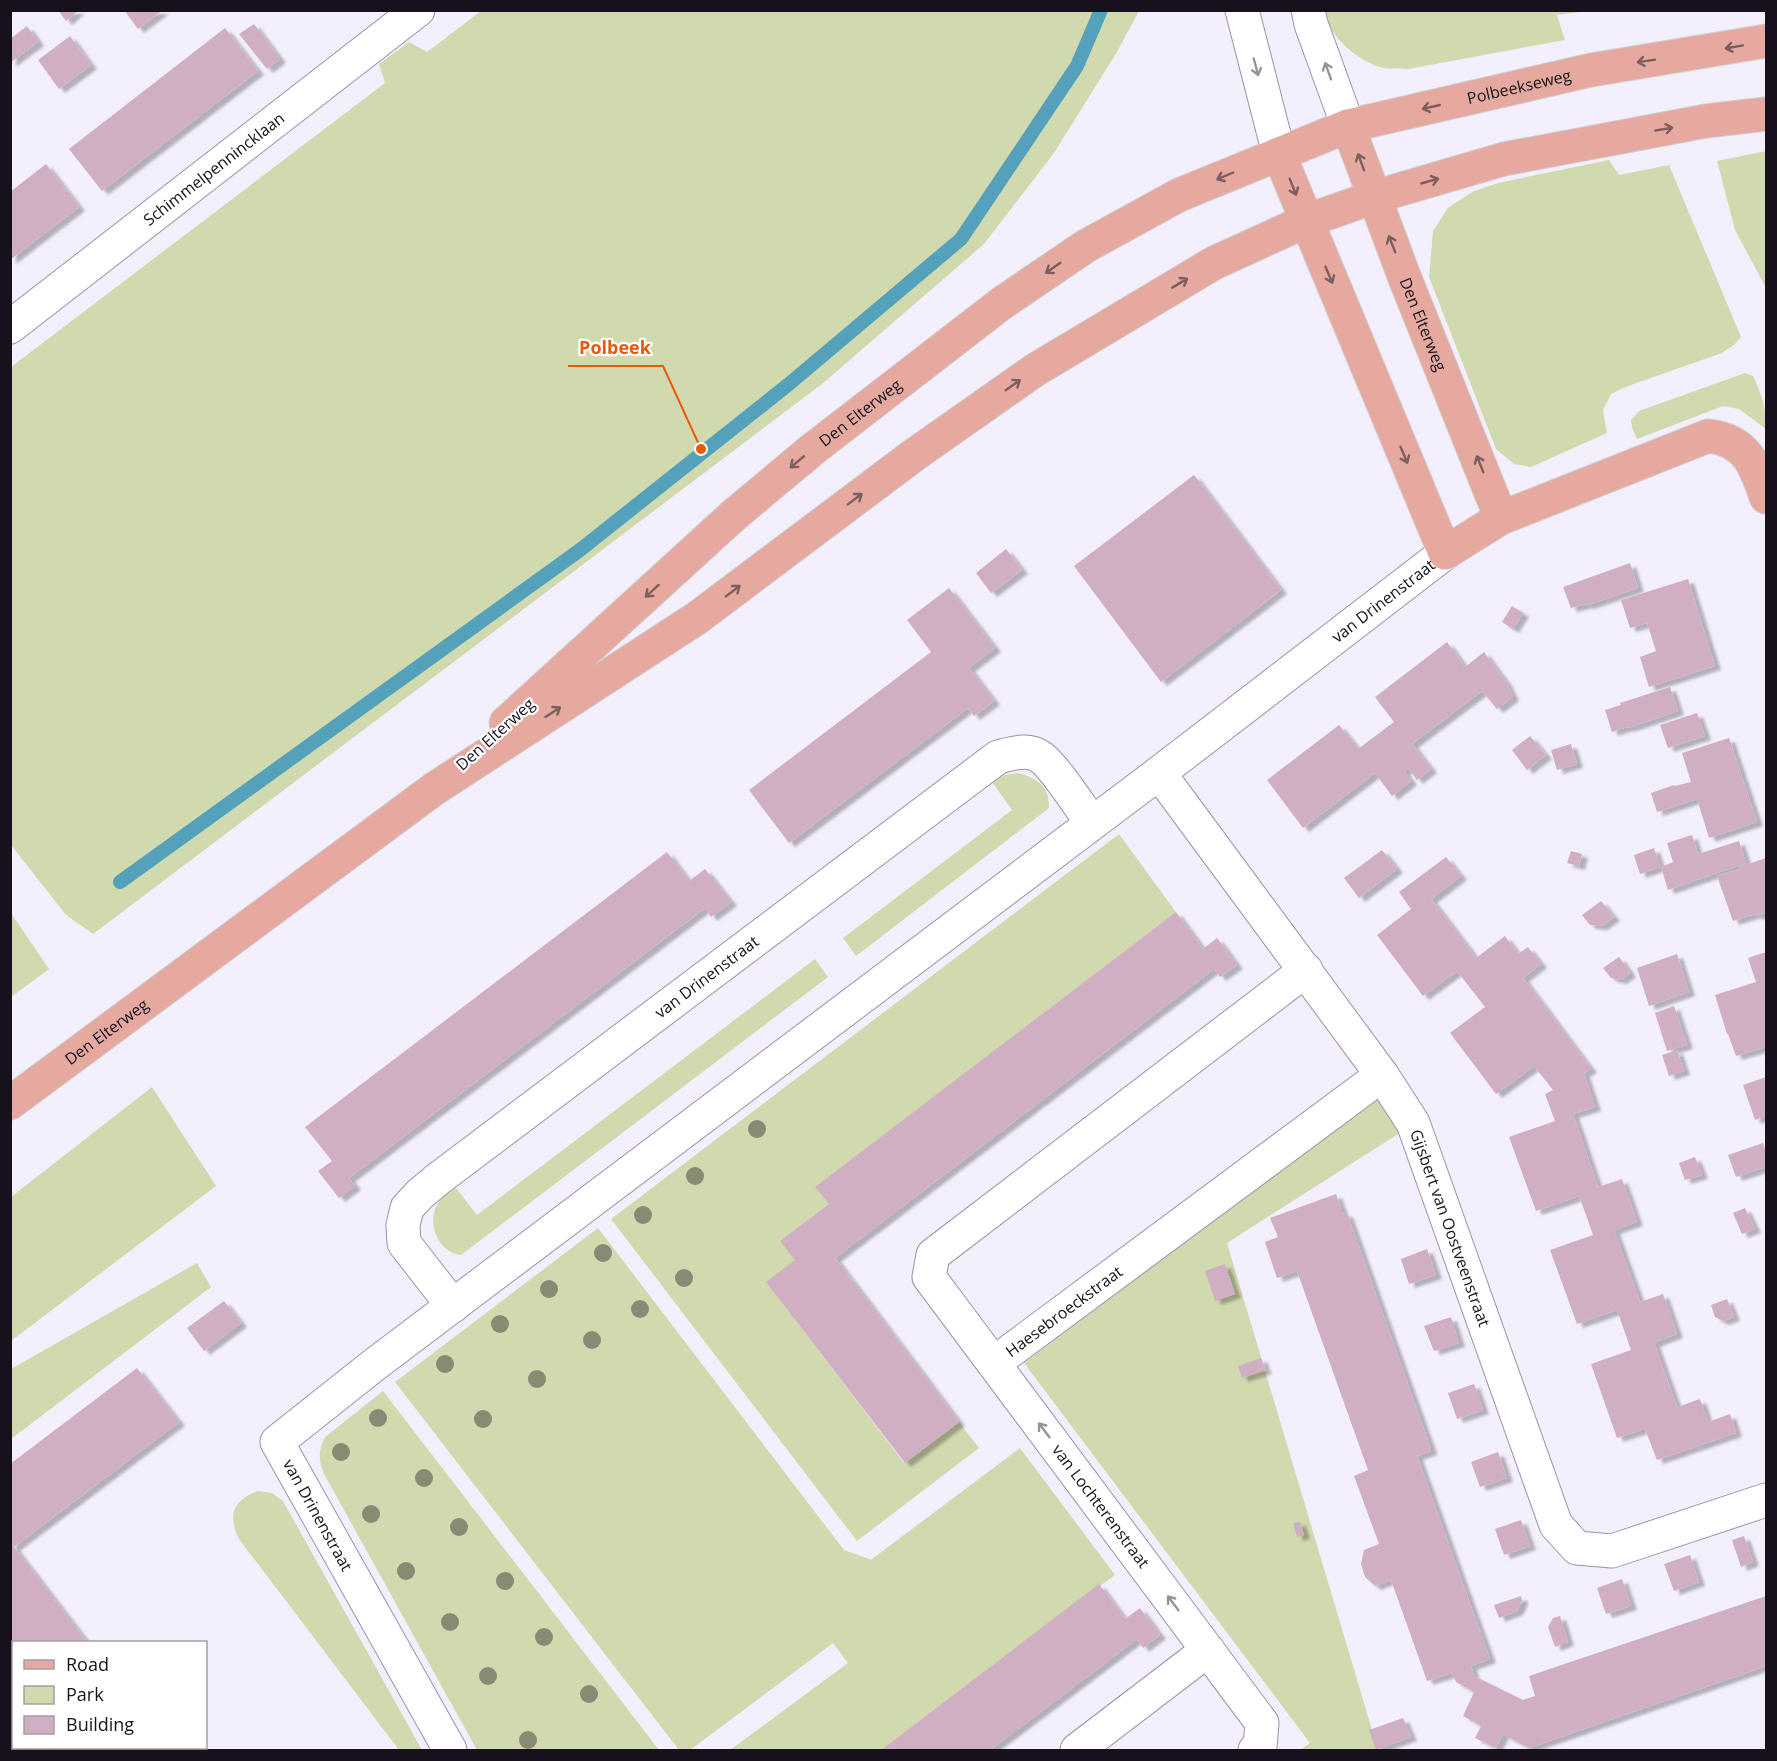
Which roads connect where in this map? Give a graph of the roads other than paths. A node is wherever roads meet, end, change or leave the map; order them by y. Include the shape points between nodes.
1 (418, 10) edge
2 (1242, 10) edge
3 (1308, 10) edge
4 (1767, 41) edge
5 (1767, 114) edge
6 (1348, 126) junction
7 (1279, 154) junction
8 (1374, 197) junction
9 (1306, 221) junction
10 (10, 327) edge
11 (1767, 497) edge
12 (1501, 518) junction
13 (1445, 553) junction
14 (1159, 773) junction
15 (434, 789) junction
16 (1092, 823) junction
17 (1306, 970) junction
18 (1382, 1075) junction
19 (10, 1103) edge
20 (453, 1306) junction
21 (993, 1363) junction
22 (1767, 1500) edge
23 (1208, 1650) junction
24 (450, 1750) edge
25 (1077, 1750) edge
26 (1255, 1750) edge

1 - 10 street, Schimmelpennincklaan
2 -> 7 street
6 -> 3 street
4 -> 6 main road, Polbeekseweg via 1591,70
8 -> 5 main road via 1504,159 1706,121
6 - 7 main road, Polbeekseweg
8 -> 6 main road, Den Elterweg
7 -> 9 main road
7 -> 15 main road, Den Elterweg via 1179,195 1106,234 1002,303 734,515
8 - 9 main road
12 -> 8 main road, Den Elterweg
9 -> 13 main road
15 -> 9 main road, Den Elterweg via 697,618 914,455 1035,370 1214,263
11 - 12 main road, van Drinenstraat via 1749,457 1736,444 1708,436
12 - 13 main road, van Drinenstraat
13 - 14 street, van Drinenstraat
14 - 16 street, van Drinenstraat
14 - 17 street, Gijsbert van Oostveenstraat
15 - 19 main road, Den Elterweg
16 - 20 street, van Drinenstraat
16 - 20 street, van Drinenstraat via 1039,755 1022,752 998,757 448,1172 407,1208 403,1225 404,1244
17 - 18 street, Gijsbert van Oostveenstraat
17 - 21 street, Haesebroeckstraat via 933,1255 929,1277
18 - 21 street, Haesebroeckstraat
18 - 22 street, Gijsbert van Oostveenstraat via 1413,1123 1556,1526 1577,1548 1612,1551
20 - 24 street, van Drinenstraat via 277,1442
23 -> 21 street, van Lochterenstraat
23 - 25 street
23 - 26 street, van Lochterenstraat via 1262,1723 1260,1747

